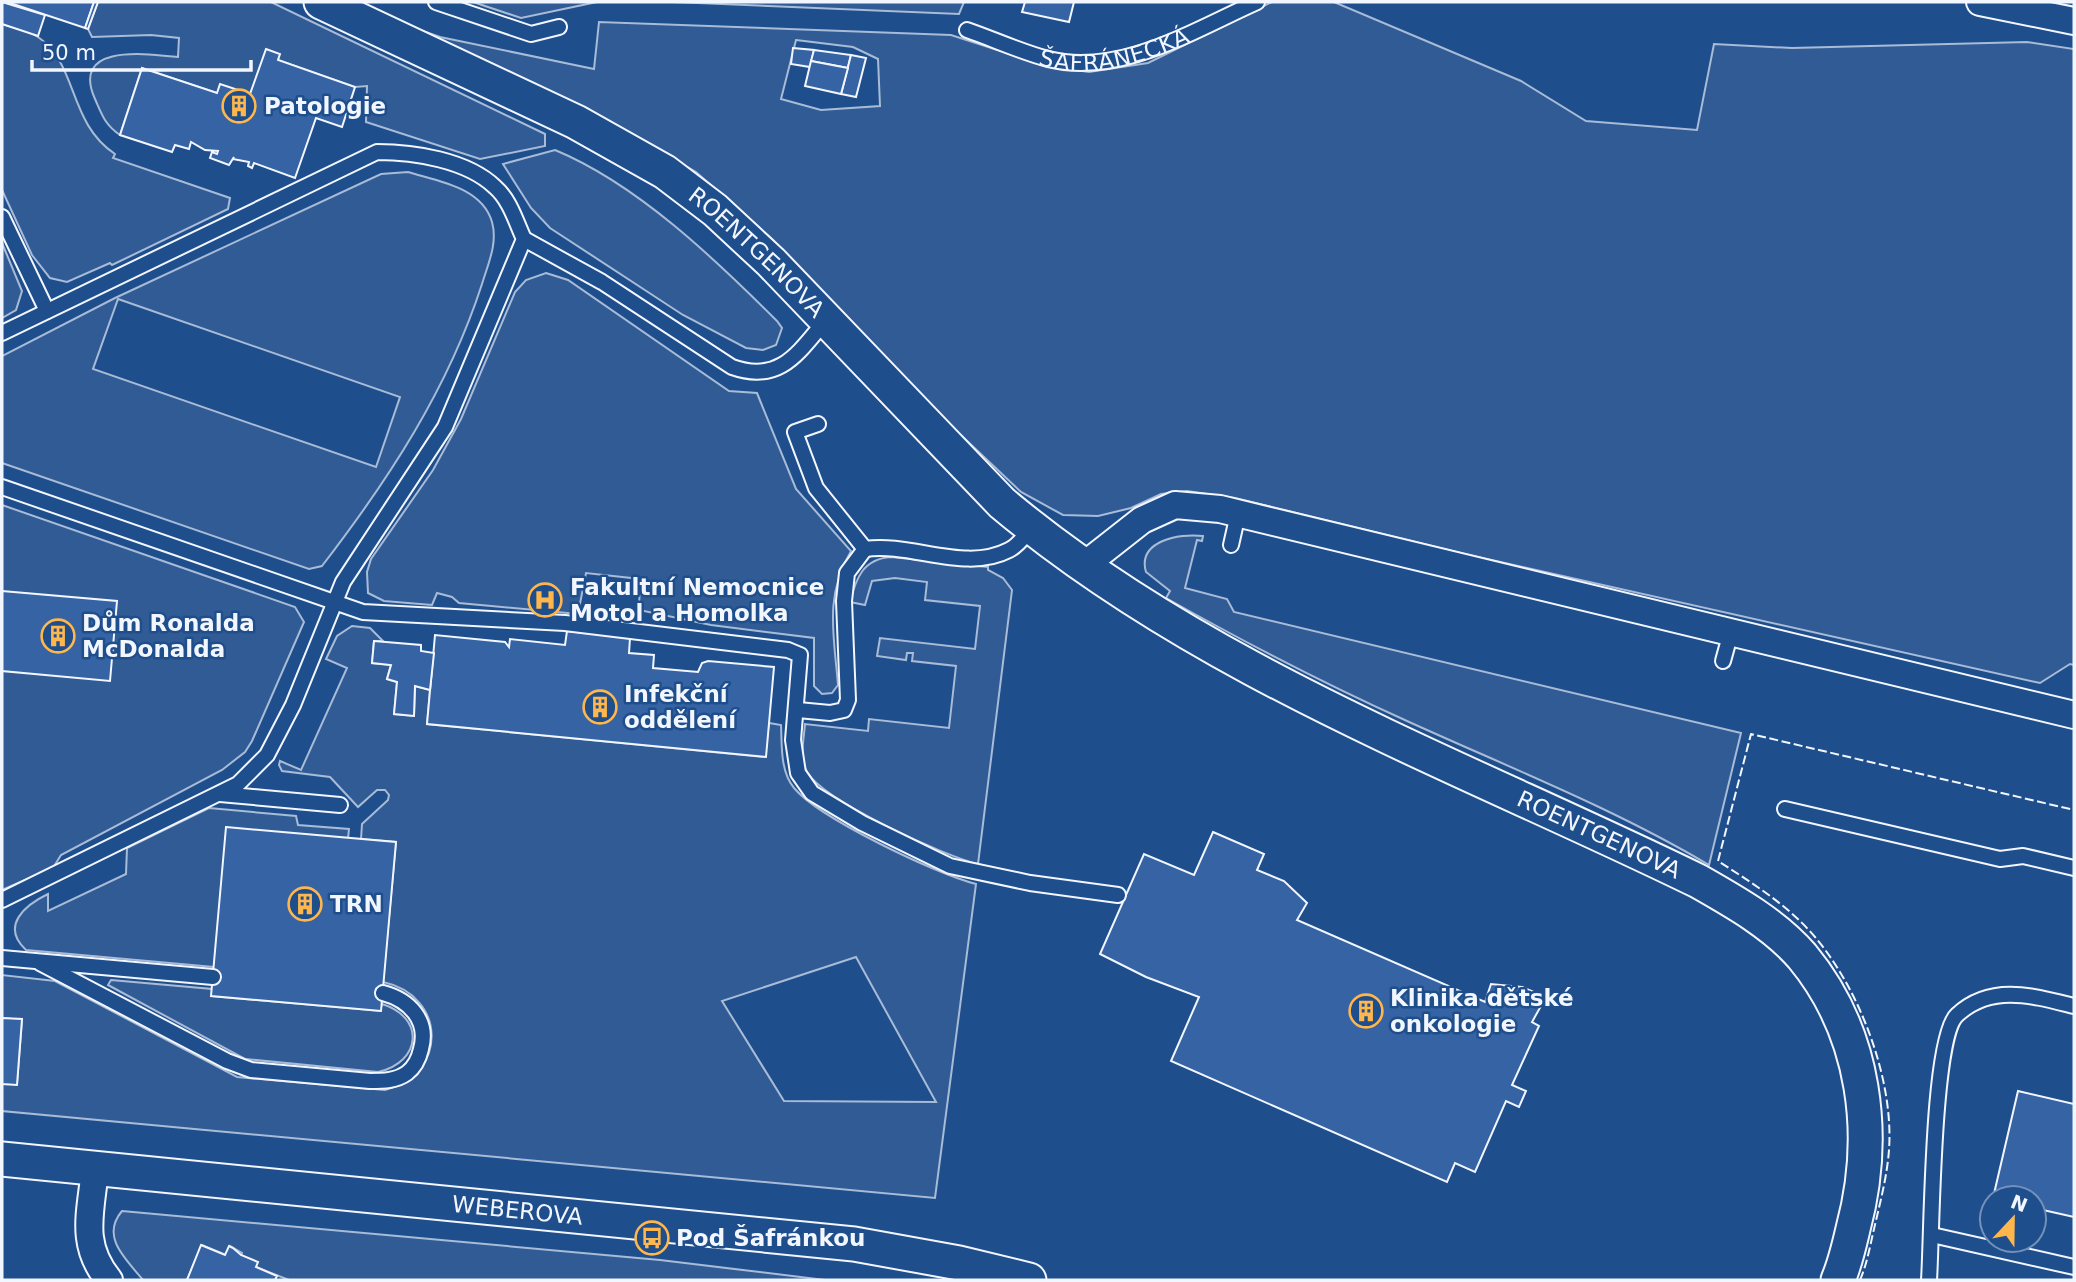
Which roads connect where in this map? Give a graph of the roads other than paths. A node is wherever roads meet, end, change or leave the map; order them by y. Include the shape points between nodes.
1 (321, 2) edge
2 (436, 2) edge
3 (1257, 2) edge
4 (1980, 2) edge
5 (2074, 21) edge
6 (559, 27) dead end
7 (967, 30) dead end
8 (2, 217) edge
9 (523, 239) junction
10 (47, 311) junction
11 (827, 320) junction
12 (2, 333) edge
13 (818, 424) dead end
14 (2, 487) edge
15 (1238, 514) junction
16 (1032, 528) junction
17 (1231, 545) dead end
18 (865, 550) junction
19 (1086, 565) junction
20 (335, 600) junction
21 (1731, 632) junction
22 (1723, 661) dead end
23 (798, 710) junction
24 (2074, 715) edge
25 (218, 794) junction
26 (340, 805) dead end
27 (1786, 809) dead end
28 (2074, 868) edge
29 (1118, 895) dead end
30 (2, 900) edge
31 (2, 958) edge
32 (40, 963) junction
33 (213, 977) dead end
34 (383, 993) dead end
35 (2074, 1006) edge
36 (2, 1159) edge
37 (95, 1169) junction
38 (1932, 1235) junction
39 (2074, 1267) edge
40 (109, 1280) edge
41 (1029, 1280) edge
42 (1838, 1280) edge
43 (1929, 1280) edge

1 - 11 street, ROENTGENOVA via 576,122 665,172 715,210
2 - 6 lane via 531,34
3 - 7 lane, ŠAFRÁNECKÁ via 1149,51 1092,63 1049,59
4 - 5 street
8 - 10 lane
9 - 10 lane via 497,188 477,173 426,157 377,152
9 - 11 lane via 603,282 744,371 771,372 782,366
9 - 20 lane via 445,427 342,582
10 - 12 lane
11 - 16 street, ROENTGENOVA via 1002,503
13 - 18 lane via 795,432 816,488
14 - 20 lane
15 - 17 lane
15 - 19 street via 1175,505 1142,520
15 - 21 street
16 - 18 lane via 1010,550 980,560 882,547
16 - 19 street, ROENTGENOVA
18 - 23 lane via 847,573 848,700 844,710
19 - 42 street, ROENTGENOVA via 1246,664 1698,881 1776,931 1802,956 1826,991 1858,1070 1868,1131 1866,1164
20 - 23 lane via 363,612 565,623 788,650 800,655
20 - 25 lane via 293,705 267,755 239,784
21 - 22 lane
21 - 24 street
23 - 29 lane via 793,740 798,773 812,793 862,823 950,866
25 - 26 lane
25 - 30 lane
27 - 28 lane via 2000,859 2023,856
31 - 32 lane
32 - 33 lane
32 - 34 lane via 239,1066 370,1081 407,1073 415,1064 423,1038 415,1010 398,997
35 - 38 lane via 2021,994 1997,994 1972,1003 1954,1017 1941,1057
36 - 37 street, WEBEROVA
37 - 40 street via 90,1247
37 - 41 street, WEBEROVA via 854,1244
38 - 39 lane
38 - 43 lane

